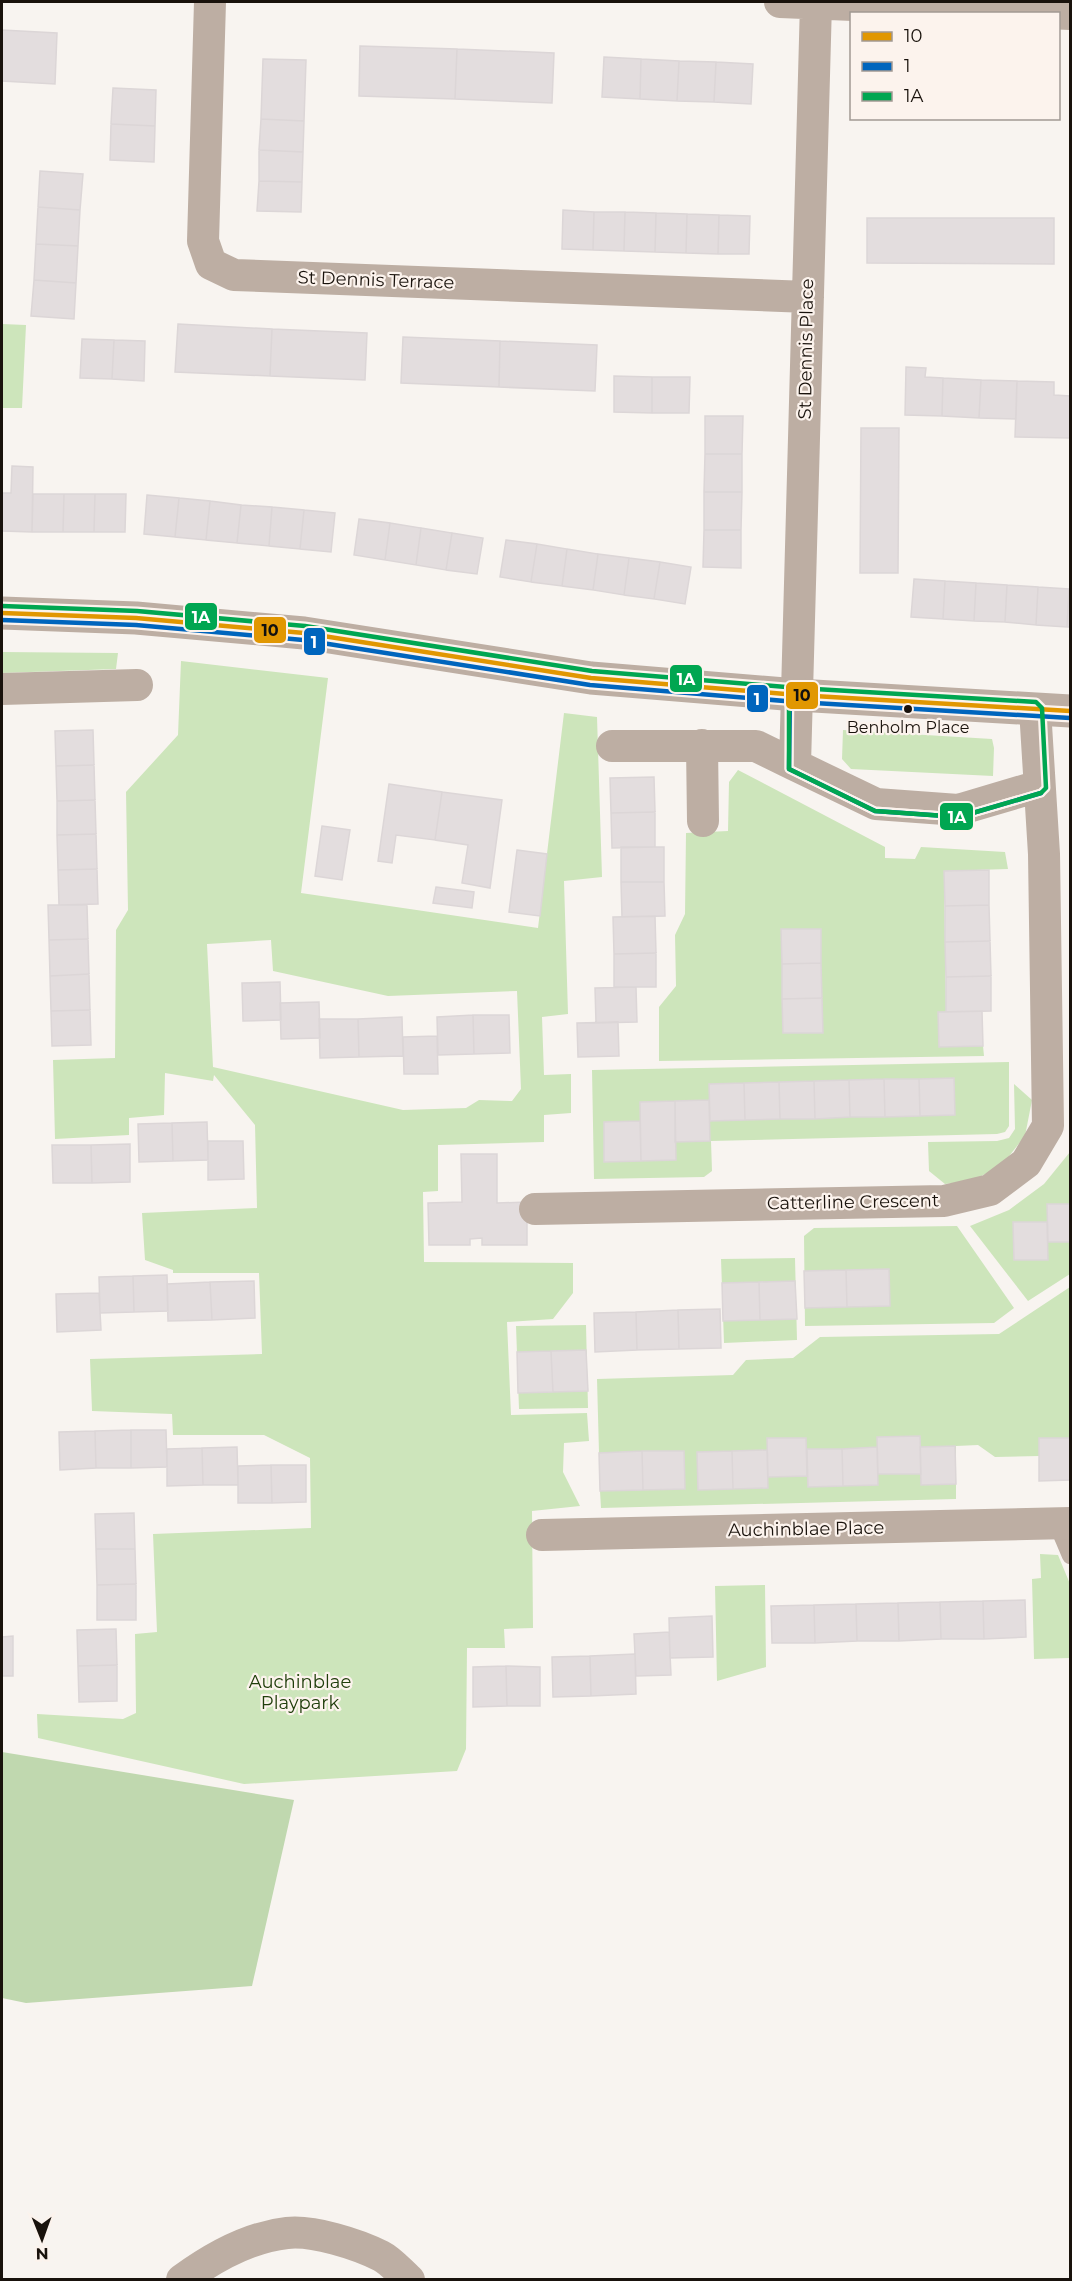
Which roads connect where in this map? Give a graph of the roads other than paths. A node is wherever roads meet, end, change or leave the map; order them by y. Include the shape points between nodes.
1 (210, 2) edge
2 (780, 2) edge
3 (816, 3) edge
4 (1025, 12) edge
5 (807, 297) junction
6 (2, 613) edge
7 (137, 686) dead end
8 (2, 689) edge
9 (797, 695) junction
10 (1035, 709) junction
11 (1071, 711) edge
12 (612, 746) dead end
13 (702, 746) junction
14 (795, 765) junction
15 (1040, 786) junction
16 (703, 821) dead end
17 (535, 1209) dead end
18 (1064, 1523) edge
19 (542, 1535) dead end
20 (1071, 1556) edge
21 (182, 2280) edge
22 (410, 2280) edge

1 - 5 street, St Dennis Terrace via 203,241 211,264 234,275
2 - 3 street
3 - 4 street
3 - 5 street, St Dennis Place
5 - 9 street, St Dennis Place
6 - 9 street via 136,618 304,633 591,678
7 - 8 street
9 - 10 street
9 - 14 street
10 - 11 street
10 - 15 street, Catterline Crescent
12 - 13 street
13 - 14 street via 756,746
13 - 16 street
14 - 15 street via 876,804 957,810
15 - 17 street, Catterline Crescent via 1048,1126 1026,1163 990,1190 944,1201
18 - 19 street, Auchinblae Place
18 - 20 lane
21 - 22 street via 246,2243 288,2233 333,2238 382,2256

